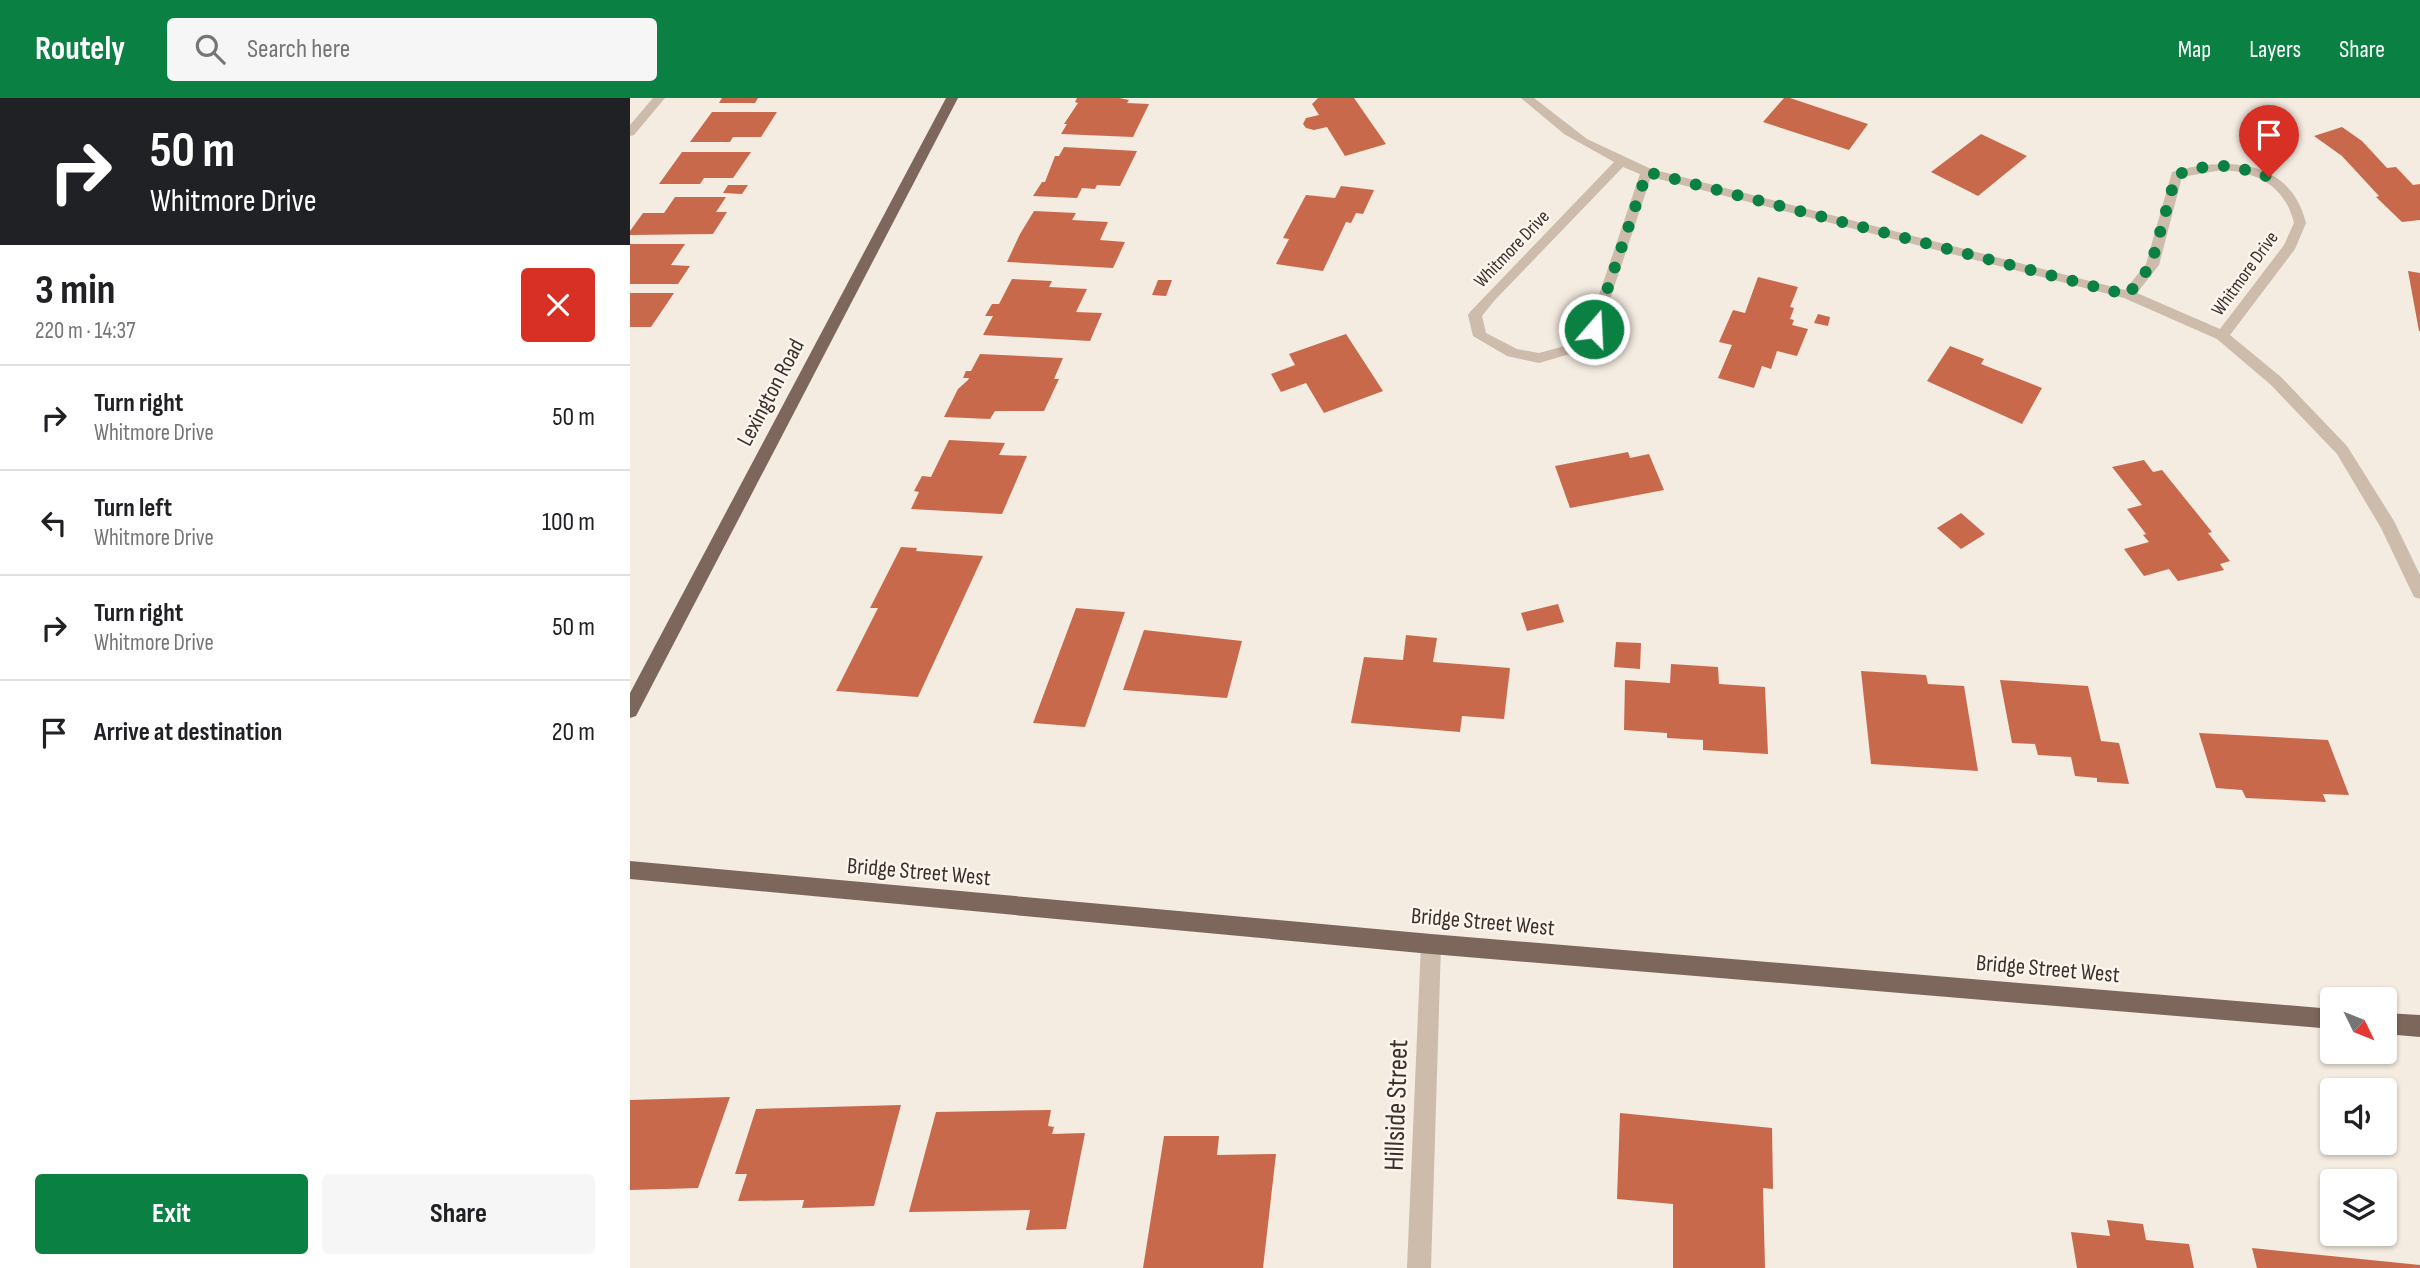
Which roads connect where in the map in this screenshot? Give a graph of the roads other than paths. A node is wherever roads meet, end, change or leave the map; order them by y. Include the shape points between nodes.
1 (659, 98) edge
2 (953, 98) edge
3 (1527, 98) edge
4 (630, 132) edge
5 (1620, 163) junction
6 (1647, 172) junction
7 (2128, 295) junction
8 (2222, 336) junction
9 (2420, 592) edge
10 (630, 710) edge
11 (630, 870) edge
12 (1431, 944) junction
13 (2320, 1017) edge
14 (2398, 1024) edge
15 (2420, 1026) edge
16 (1419, 1268) edge

1 - 4 street
2 - 10 main road, Lexington Road
3 - 5 street, Whitmore Drive via 1552,122
5 - 6 street, Whitmore Drive
5 - 6 street, Whitmore Drive via 1475,315 1480,336 1508,354 1547,359 1574,347 1594,329
6 - 7 street, Whitmore Drive
7 - 8 street, Whitmore Drive
7 - 8 street, Whitmore Drive via 2151,265 2176,175 2202,166 2231,165 2269,177 2292,199 2300,223 2290,246
8 - 9 street, Whitmore Drive via 2276,381 2342,450 2388,525
11 - 12 main road, Bridge Street West
12 - 13 main road, Bridge Street West
12 - 16 street, Hillside Street
14 - 15 main road

